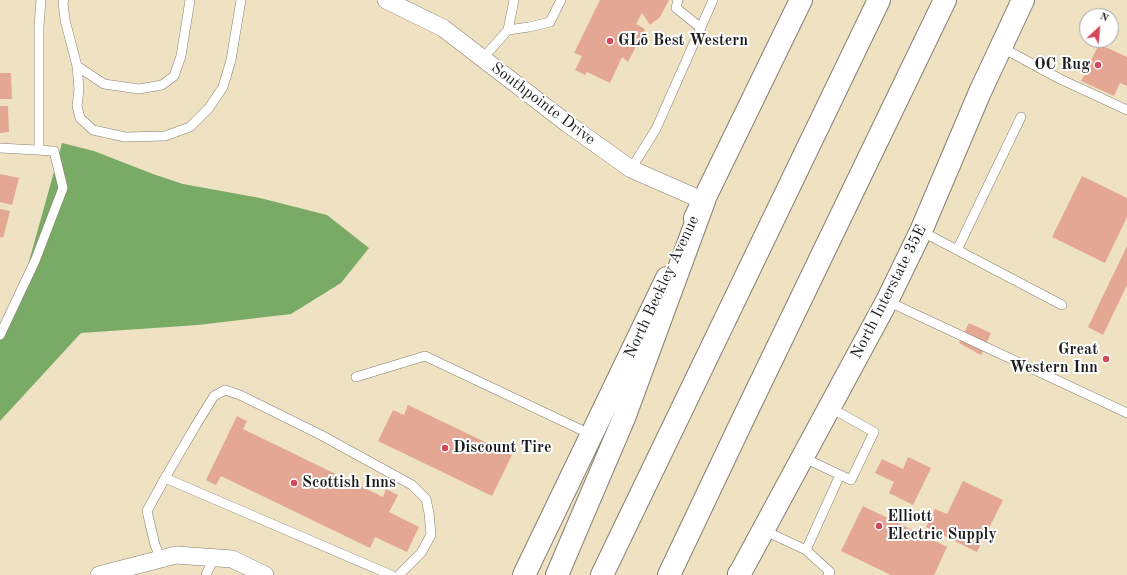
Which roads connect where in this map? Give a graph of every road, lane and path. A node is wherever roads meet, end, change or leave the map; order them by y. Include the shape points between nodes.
1 (42, 0) edge
2 (64, 0) edge
3 (190, 0) edge
4 (241, 0) edge
5 (386, 0) edge
6 (514, 0) edge
7 (561, 0) edge
8 (678, 0) edge
9 (713, 0) edge
10 (801, 0) edge
11 (879, 0) edge
12 (945, 0) edge
13 (1023, 0) edge
14 (701, 28) junction
15 (508, 30) junction
16 (1001, 47) junction
17 (482, 59) junction
18 (77, 66) junction
19 (1127, 110) edge
20 (1022, 117) dead end
21 (0, 148) edge
22 (39, 150) junction
23 (631, 169) junction
24 (704, 201) junction
25 (921, 231) junction
26 (957, 250) junction
27 (887, 301) junction
28 (1062, 306) dead end
29 (0, 335) edge
30 (356, 377) dead end
31 (829, 408) junction
32 (1127, 413) edge
33 (592, 435) junction
34 (802, 458) junction
35 (840, 475) junction
36 (166, 478) junction
37 (763, 530) junction
38 (806, 550) junction
39 (214, 558) junction
40 (161, 559) junction
41 (99, 575) edge
42 (206, 575) edge
43 (265, 575) edge
44 (391, 575) edge
45 (399, 575) edge
46 (524, 575) edge
47 (557, 575) edge
48 (602, 575) edge
49 (668, 575) edge
50 (740, 575) edge
51 (828, 575) edge

1 - 22 lane via 39,27
2 - 18 lane via 65,20
3 - 18 lane via 181,56 174,76 162,85 139,89 104,84
4 - 18 lane via 231,60 223,87 209,108 190,127 165,136 125,137 93,130 80,118 77,106
5 - 17 street, Southpointe Drive via 443,28
6 - 15 lane
7 - 15 lane via 550,22
8 - 14 lane via 676,8
9 - 14 lane
10 - 24 main road, North Beckley Avenue
11 - 48 main road
12 - 49 main road
13 - 16 main road, North Interstate 35E
14 - 23 lane via 656,129
15 - 17 lane
16 - 19 lane via 1060,79
16 - 25 main road, North Interstate 35E
17 - 23 street, Southpointe Drive
20 - 26 lane
21 - 22 lane
22 - 29 lane via 54,151 64,188 35,261
23 - 24 street, Southpointe Drive
24 - 33 main road, North Beckley Avenue
24 - 47 main road via 624,418
25 - 26 lane
25 - 27 main road, North Interstate 35E
26 - 28 lane
27 - 31 main road, North Interstate 35E
27 - 32 lane
30 - 33 lane via 425,356
31 - 34 main road, North Interstate 35E
31 - 35 lane via 874,432 851,480
33 - 46 main road, North Beckley Avenue
34 - 35 lane
34 - 37 main road, North Interstate 35E
35 - 38 lane
36 - 40 lane via 147,511
36 - 44 lane
36 - 45 lane via 214,396 225,390 240,394 412,485 426,498 431,535 421,553
37 - 38 lane
37 - 50 main road, North Interstate 35E
38 - 51 lane via 830,572
39 - 40 street via 176,555
39 - 42 lane
39 - 43 street via 232,559
40 - 41 street

